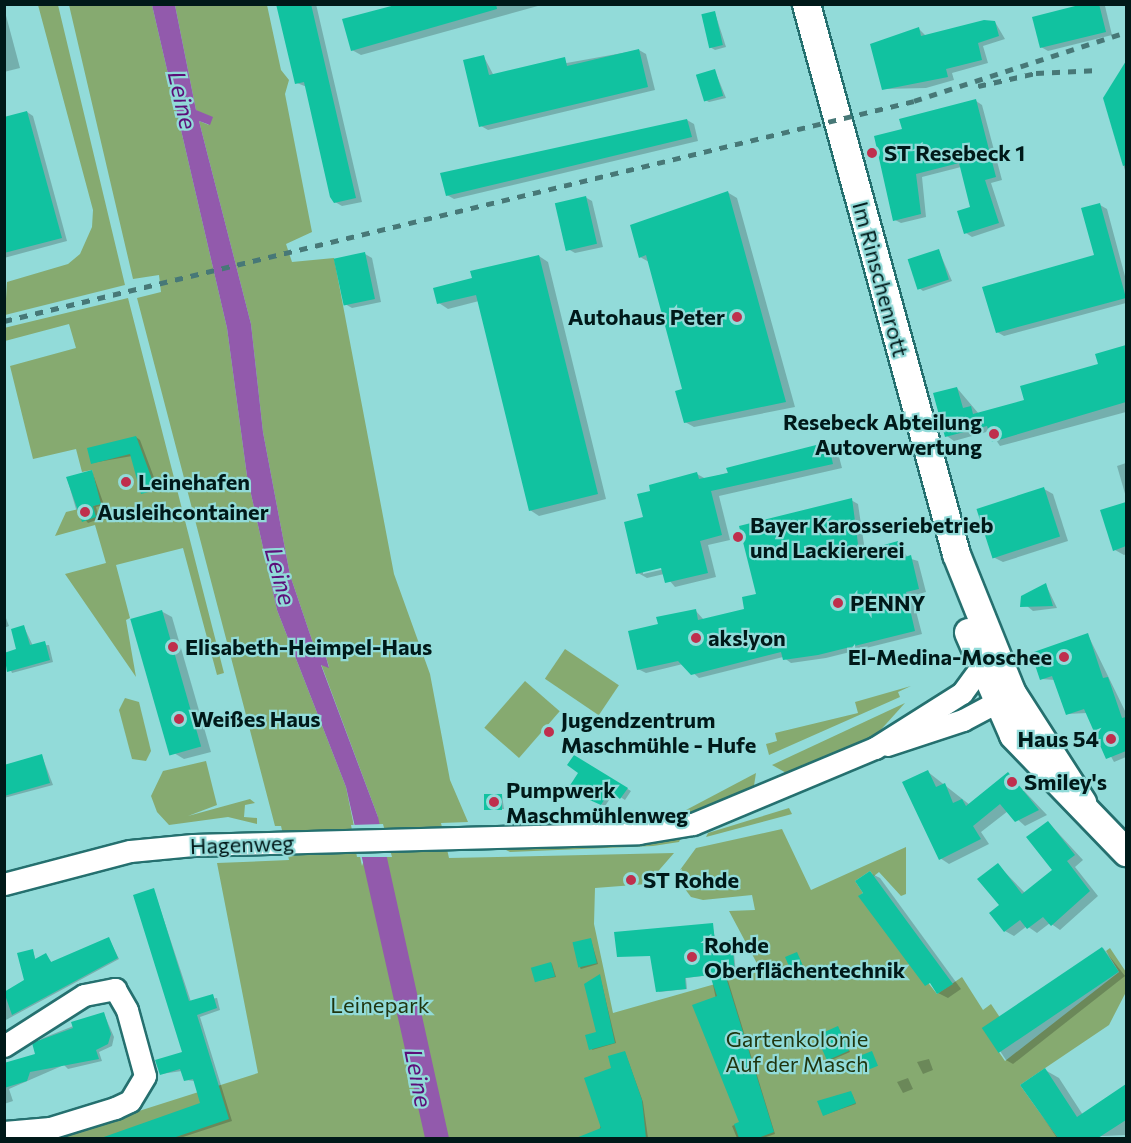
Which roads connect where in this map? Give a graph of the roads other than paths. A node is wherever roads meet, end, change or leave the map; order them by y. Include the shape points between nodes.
1 (806, 4) edge
2 (987, 659) junction
3 (1004, 699) junction
4 (875, 748) junction
5 (1126, 852) edge
6 (4, 884) edge
7 (4, 1046) edge
8 (4, 1131) edge

1 - 2 main road, Im Rinschenrott
2 - 3 main road, Im Rinschenrott
2 - 4 street via 962,693
3 - 4 street via 912,739
3 - 5 main road, Im Rinschenrott
4 - 6 street, Hagenweg via 693,824 639,833 276,842 129,850
7 - 8 street via 84,995 114,988 127,1010 145,1076 130,1101 115,1108 50,1128

